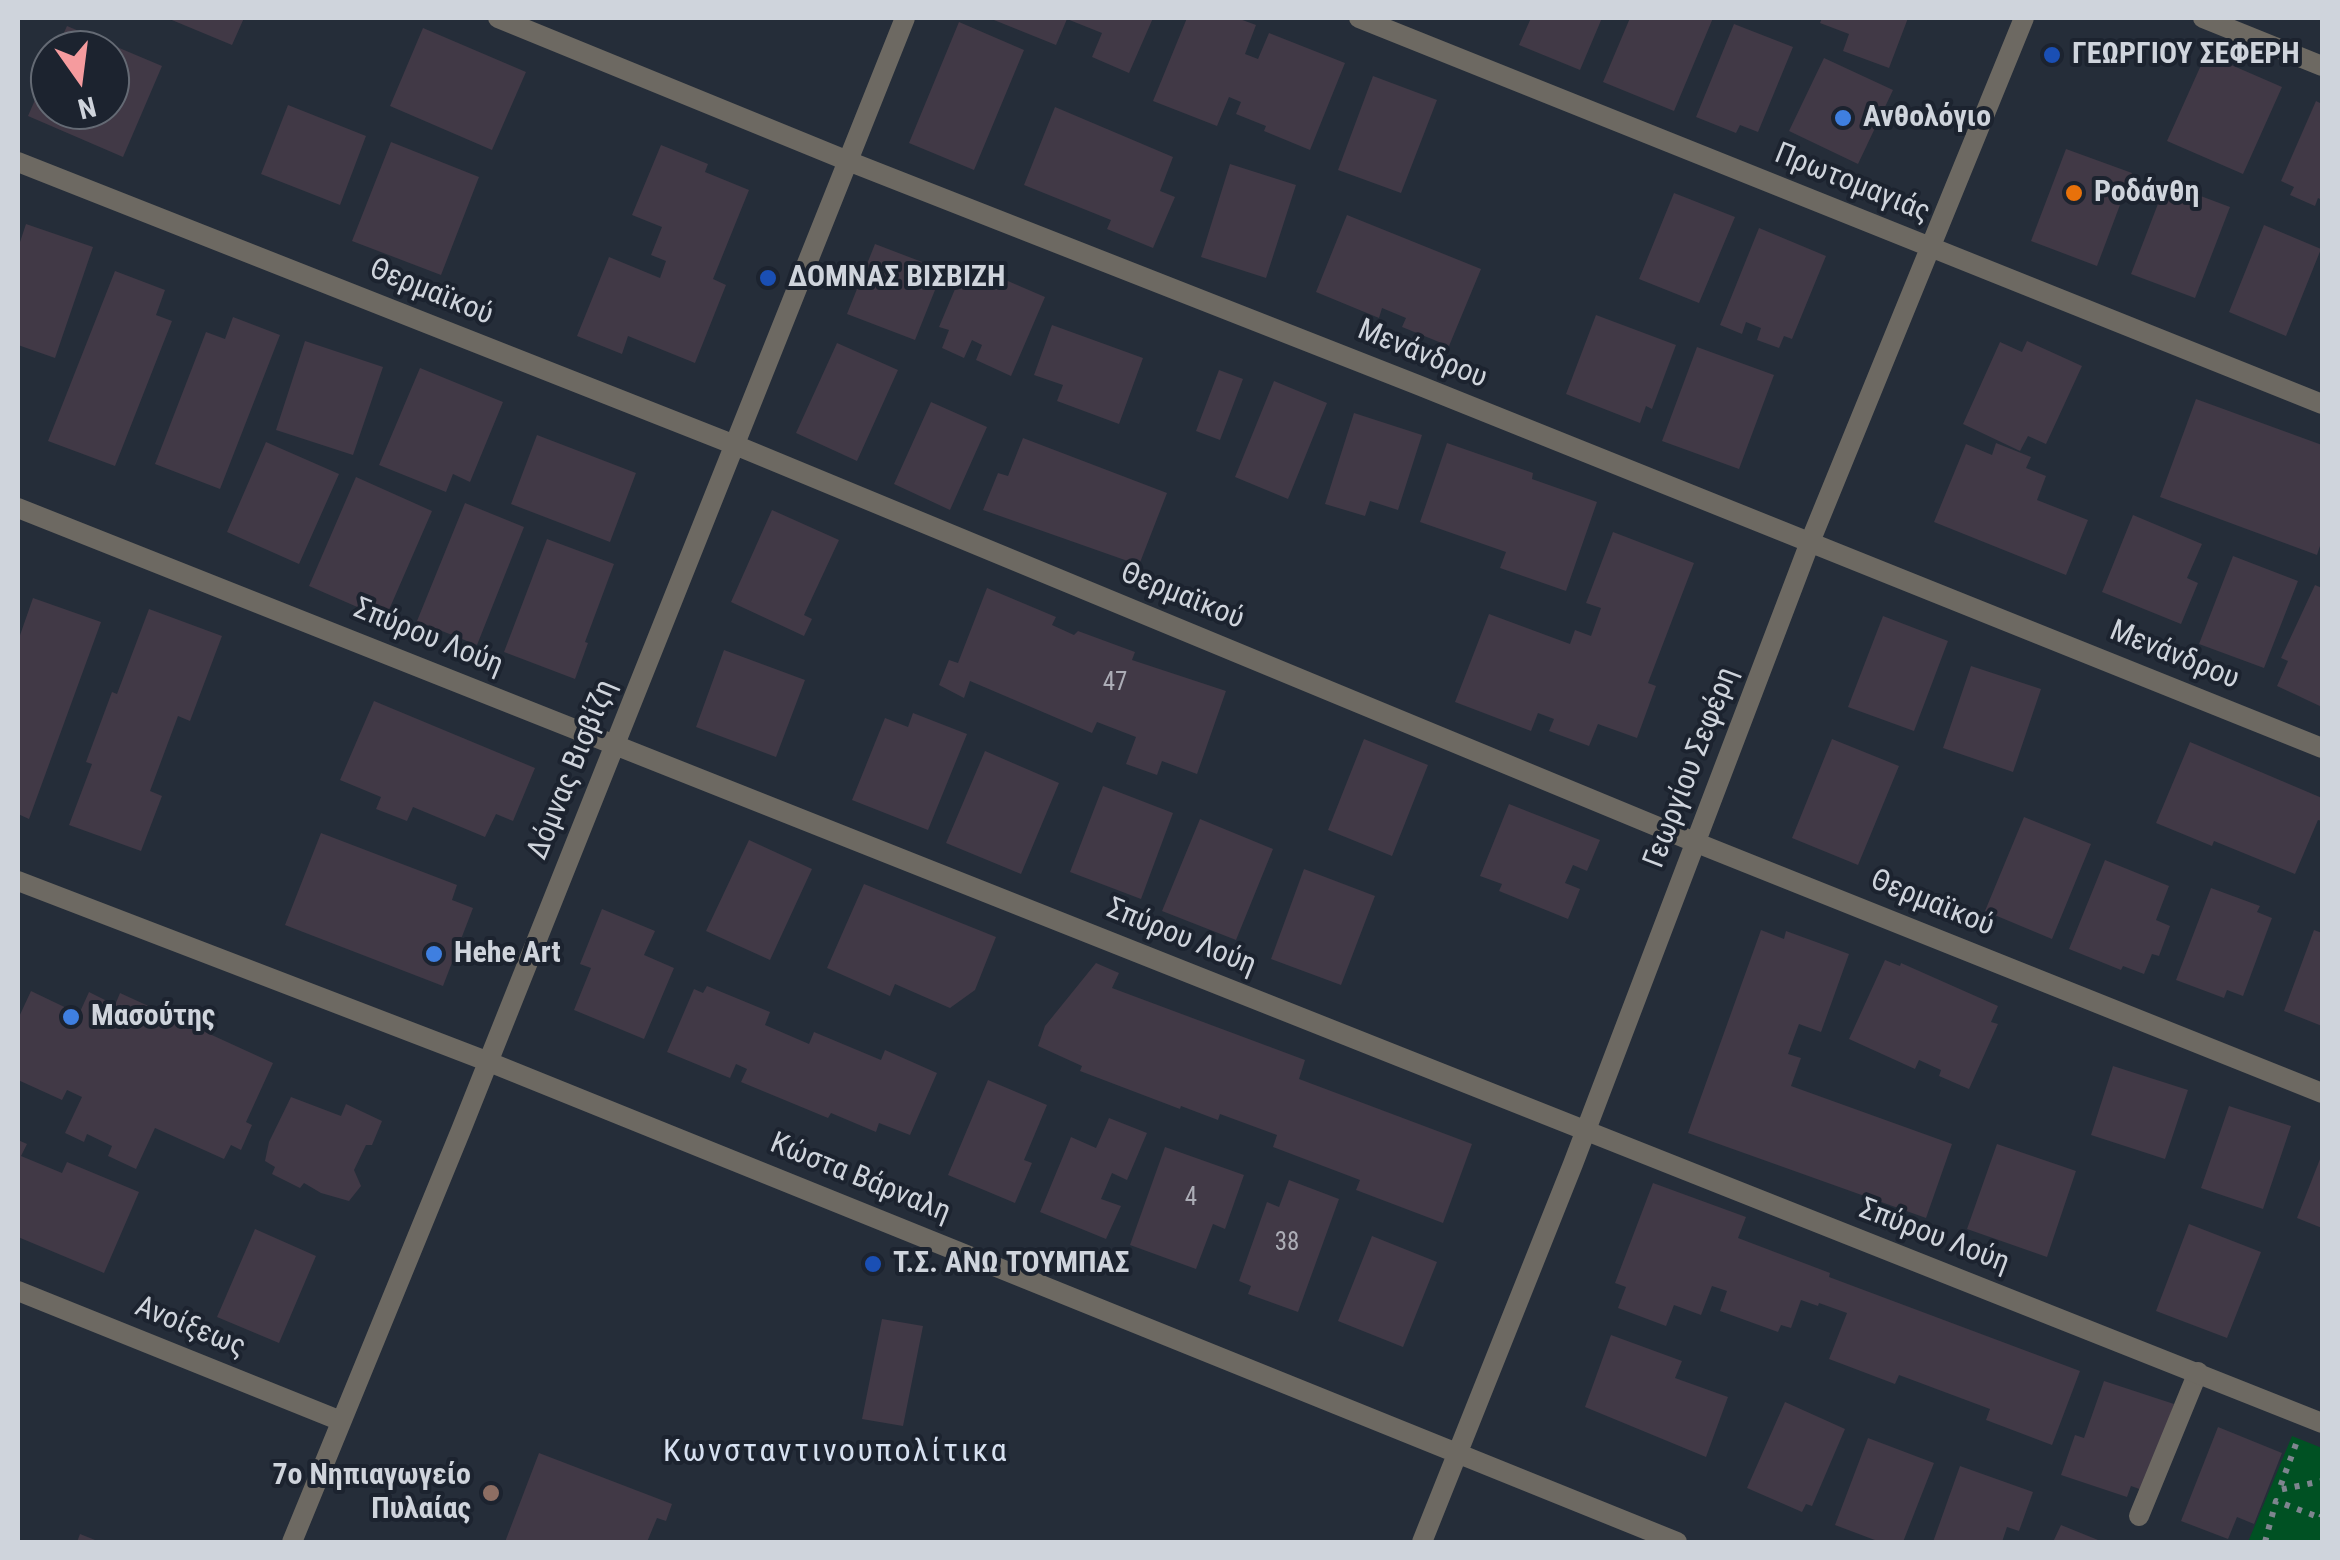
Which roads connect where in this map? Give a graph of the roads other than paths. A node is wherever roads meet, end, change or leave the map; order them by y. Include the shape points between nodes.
1 (498, 18) edge
2 (905, 18) edge
3 (1359, 18) edge
4 (2024, 18) edge
5 (2204, 18) edge
6 (2322, 66) edge
7 (18, 162) edge
8 (848, 162) junction
9 (1928, 247) junction
10 (2322, 404) edge
11 (734, 445) junction
12 (18, 508) edge
13 (1810, 542) junction
14 (616, 744) junction
15 (2322, 748) edge
16 (1697, 843) junction
17 (18, 881) edge
18 (488, 1062) junction
19 (2322, 1093) edge
20 (1585, 1132) junction
21 (18, 1291) edge
22 (2198, 1372) junction
23 (2315, 1420) edge
24 (341, 1421) junction
25 (1460, 1452) junction
26 (2138, 1516) dead end
27 (292, 1542) edge
28 (1422, 1542) edge
29 (1677, 1542) edge

1 - 8 street, Μενάνδρου
2 - 8 street, Δόμνας Βισβίζη
3 - 9 street, Πρωτομαγιάς
4 - 9 street, Γεωργίου Σεφέρη
5 - 6 street
7 - 11 street, Θερμαϊκού
8 - 11 street, Δόμνας Βισβίζη
8 - 13 street, Μενάνδρου
9 - 10 street, Πρωτομαγιάς
9 - 13 street, Γεωργίου Σεφέρη
11 - 14 street, Δόμνας Βισβίζη
11 - 16 street, Θερμαϊκού
12 - 14 street, Σπύρου Λούη
13 - 15 street, Μενάνδρου
13 - 16 street, Γεωργίου Σεφέρη
14 - 18 street, Δόμνας Βισβίζη
14 - 20 street, Σπύρου Λούη
16 - 19 street, Θερμαϊκού
16 - 20 street, Γεωργίου Σεφέρη
17 - 18 street, Κώστα Βάρναλη
18 - 24 street, Δόμνας Βισβίζη
18 - 25 street, Κώστα Βάρναλη
20 - 22 street, Σπύρου Λούη
20 - 25 street, Γεωργίου Σεφέρη
21 - 24 street, Ανοίξεως
22 - 23 street, Σπύρου Λούη
22 - 26 street
24 - 27 street, Δόμνας Βισβίζη
25 - 28 street, Γεωργίου Σεφέρη
25 - 29 street, Κώστα Βάρναλη

